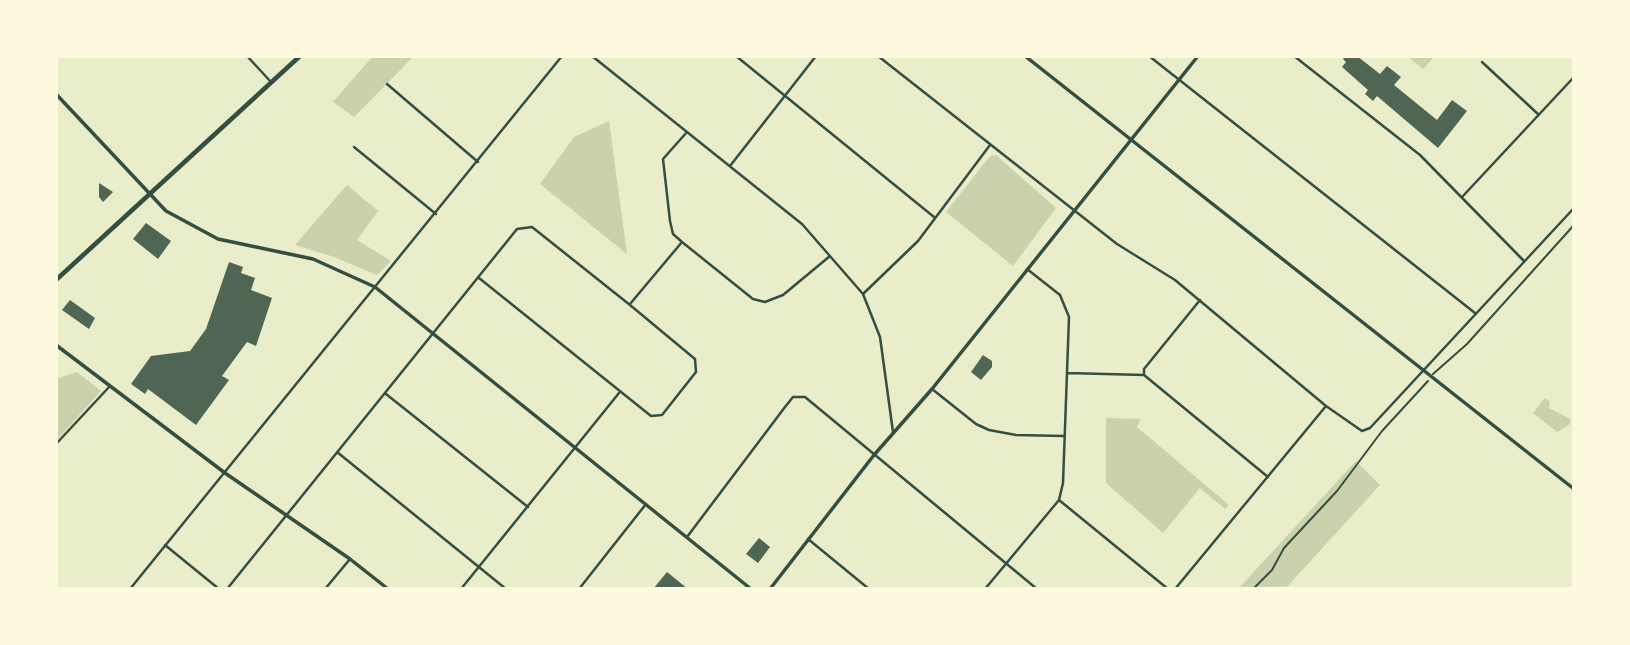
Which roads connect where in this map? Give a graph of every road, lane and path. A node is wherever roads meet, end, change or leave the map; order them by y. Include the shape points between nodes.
1 (247, 56) edge
2 (300, 56) edge
3 (562, 56) edge
4 (592, 56) edge
5 (736, 56) edge
6 (816, 56) edge
7 (878, 56) edge
8 (1025, 56) edge
9 (1149, 56) edge
10 (1198, 56) edge
11 (1294, 56) edge
12 (1482, 62) dead end
13 (1574, 77) edge
14 (1179, 79) junction
15 (271, 82) junction
16 (387, 85) dead end
17 (56, 94) edge
18 (784, 97) junction
19 (1539, 115) junction
20 (687, 132) junction
21 (1131, 138) junction
22 (990, 145) junction
23 (354, 148) dead end
24 (478, 162) junction
25 (730, 166) junction
26 (149, 195) junction
27 (1463, 196) junction
28 (1574, 208) edge
29 (1074, 210) junction
30 (436, 214) junction
31 (934, 217) junction
32 (1574, 225) edge
33 (682, 242) junction
34 (831, 256) junction
35 (1524, 261) junction
36 (1027, 269) junction
37 (479, 278) junction
38 (56, 280) edge
39 (375, 286) junction
40 (863, 294) junction
41 (1200, 300) junction
42 (630, 305) junction
43 (1475, 313) junction
44 (433, 332) junction
45 (56, 345) edge
46 (1424, 370) junction
47 (1067, 373) junction
48 (1144, 374) junction
49 (1432, 376) junction
50 (110, 386) junction
51 (932, 389) junction
52 (619, 393) junction
53 (386, 394) junction
54 (1326, 406) junction
55 (893, 434) junction
56 (1065, 436) junction
57 (56, 444) edge
58 (576, 449) junction
59 (337, 452) junction
60 (874, 455) junction
61 (225, 473) junction
62 (1268, 477) junction
63 (1574, 489) edge
64 (1059, 500) junction
65 (646, 504) junction
66 (528, 507) junction
67 (288, 516) junction
68 (687, 537) junction
69 (808, 540) junction
70 (165, 545) junction
71 (350, 559) junction
72 (1007, 564) junction
73 (479, 567) junction
74 (130, 589) edge
75 (219, 589) edge
76 (227, 589) edge
77 (325, 589) edge
78 (388, 589) edge
79 (461, 589) edge
80 (506, 589) edge
81 (579, 589) edge
82 (751, 589) edge
83 (770, 589) edge
84 (869, 589) edge
85 (985, 589) edge
86 (1037, 589) edge
87 (1168, 589) edge
88 (1175, 589) edge
89 (1253, 589) edge

1 - 15 street
2 - 15 main road
3 - 24 street
4 - 20 street
5 - 18 street
6 - 18 street
7 - 22 street
8 - 21 street
9 - 14 street
10 - 14 street
11 - 27 street via 1420,155
12 - 19 street
13 - 19 street
14 - 21 street
14 - 43 street
15 - 26 main road
16 - 24 street
17 - 26 street
18 - 25 street
18 - 31 street
19 - 27 street
20 - 25 street
20 - 33 street via 663,159 670,221 673,234
21 - 29 street
21 - 46 street
22 - 29 street
22 - 31 street
23 - 30 street
24 - 30 street
25 - 34 street via 802,224
26 - 38 main road
26 - 39 street via 184,223 218,239 313,259
27 - 35 street
28 - 35 street
29 - 36 street
29 - 41 street
30 - 39 street
31 - 40 street via 918,241
32 - 49 path via 1467,344
33 - 34 street via 753,299 765,302 783,295
33 - 42 street
34 - 40 street
35 - 43 street
36 - 47 street via 1060,295 1069,317
36 - 51 street
37 - 42 street via 517,229 527,226
37 - 44 street
37 - 52 street
39 - 44 street
39 - 61 street
40 - 55 street via 880,337
41 - 48 street
41 - 54 street
42 - 52 street via 695,359 698,368 659,417
43 - 46 street
44 - 53 street
44 - 58 street
45 - 50 street
46 - 49 street
46 - 54 street via 1365,430
47 - 48 street
47 - 56 street
48 - 62 street
49 - 63 street
49 - 89 path
50 - 57 street
50 - 61 street
51 - 55 street
51 - 56 street via 989,430
52 - 58 street
53 - 59 street
53 - 66 street
54 - 62 street
55 - 60 street
56 - 64 street
58 - 65 street
58 - 66 street
59 - 67 street
59 - 73 street
60 - 68 street via 805,397 793,397
60 - 69 street
60 - 72 street
61 - 67 street
61 - 70 street
62 - 88 street
64 - 72 street
64 - 87 street
65 - 68 street
65 - 81 street
66 - 73 street
67 - 71 street
67 - 76 street
68 - 82 street
69 - 83 street
69 - 84 street
70 - 74 street
70 - 75 street
71 - 77 street
71 - 78 street
72 - 85 street
72 - 86 street
73 - 79 street
73 - 80 street

